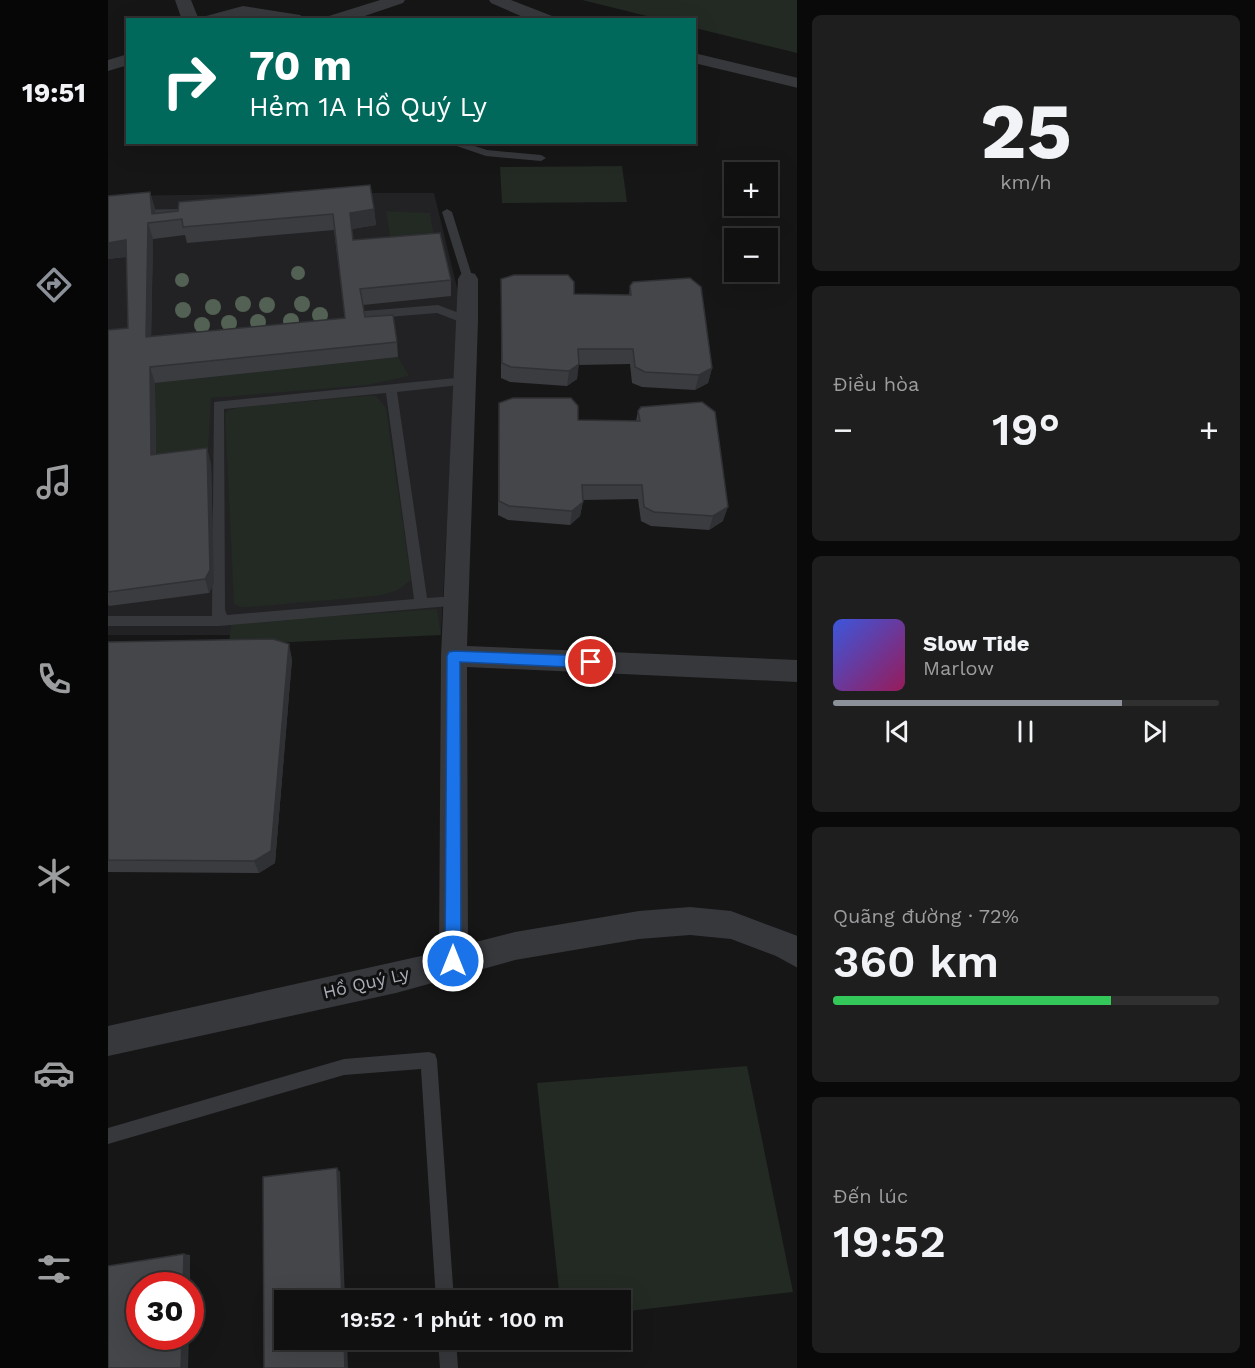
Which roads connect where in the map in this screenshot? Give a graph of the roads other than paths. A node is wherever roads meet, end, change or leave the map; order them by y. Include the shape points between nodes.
1 (183, 0) edge
2 (217, 0) edge
3 (397, 0) edge
4 (497, 0) edge
5 (190, 18) edge
6 (204, 18) edge
7 (219, 18) edge
8 (287, 18) edge
9 (341, 18) edge
10 (541, 18) edge
11 (696, 58) edge
12 (126, 60) edge
13 (108, 66) edge
14 (797, 83) edge
15 (457, 144) edge
16 (541, 158) dead end
17 (196, 211) edge
18 (447, 212) dead end
19 (108, 213) edge
20 (468, 279) joint
21 (364, 315) edge
22 (468, 321) junction
23 (465, 381) junction
24 (392, 390) junction
25 (456, 601) junction
26 (421, 604) junction
27 (220, 617) junction
28 (108, 621) edge
29 (454, 656) junction
30 (797, 671) edge
31 (797, 953) edge
32 (453, 961) junction
33 (108, 1041) edge
34 (108, 1136) edge
35 (444, 1290) edge
36 (448, 1350) edge
37 (449, 1368) edge

1 - 5 street
2 - 6 street
3 - 9 street
4 - 10 street
7 - 8 street via 243,11
11 - 14 street
12 - 13 street
15 - 16 lane via 486,153
17 - 19 lane
18 - 20 lane
20 - 22 street
21 - 22 lane via 438,309
22 - 23 street
23 - 24 lane
23 - 25 street
24 - 26 lane
24 - 27 lane via 218,405
25 - 26 lane
25 - 29 street
26 - 27 lane
27 - 28 lane
29 - 30 street
29 - 32 street
31 - 32 street, Hồ Quý Ly via 731,924 690,921 590,933
32 - 33 street, Hồ Quý Ly via 396,978
34 - 35 lane via 344,1067 429,1060
36 - 37 lane

